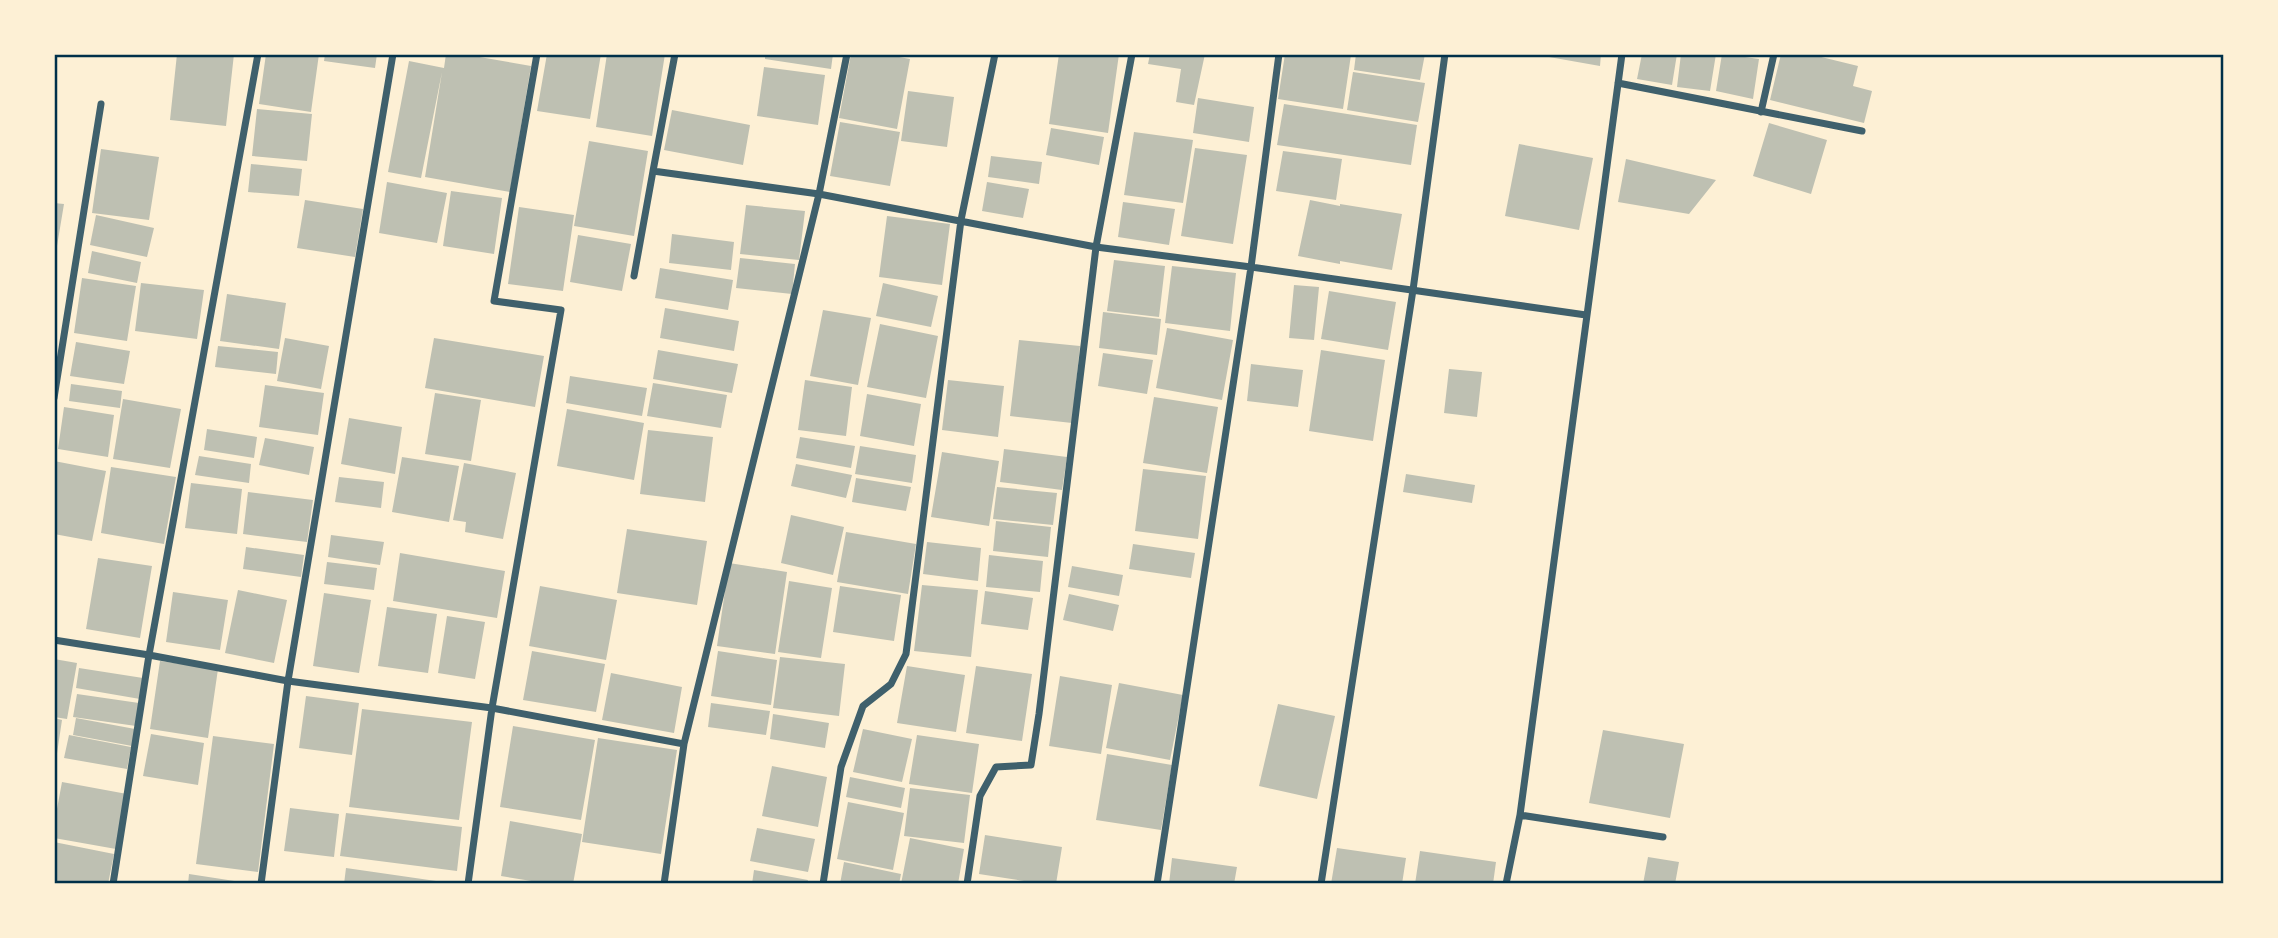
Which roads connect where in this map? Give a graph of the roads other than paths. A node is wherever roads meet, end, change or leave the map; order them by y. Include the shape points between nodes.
1 (258, 54) edge
2 (393, 54) edge
3 (537, 54) edge
4 (675, 54) edge
5 (847, 54) edge
6 (995, 54) edge
7 (1132, 54) edge
8 (1279, 54) edge
9 (1445, 54) edge
10 (1622, 54) edge
11 (1774, 54) edge
12 (1618, 83) junction
13 (102, 104) dead end
14 (1761, 112) junction
15 (1862, 131) dead end
16 (653, 171) junction
17 (819, 194) junction
18 (961, 220) junction
19 (1096, 247) junction
20 (1251, 267) junction
21 (634, 276) dead end
22 (1413, 290) junction
23 (1586, 315) junction
24 (54, 398) edge
25 (54, 640) edge
26 (149, 655) junction
27 (288, 681) junction
28 (492, 708) junction
29 (684, 744) junction
30 (1520, 815) junction
31 (1663, 837) dead end
32 (113, 884) edge
33 (261, 884) edge
34 (468, 884) edge
35 (664, 884) edge
36 (823, 884) edge
37 (968, 884) edge
38 (1157, 884) edge
39 (1321, 884) edge
40 (1506, 884) edge

1 - 26 street
2 - 27 street
3 - 28 street via 494,301 561,310
4 - 16 street
5 - 17 street
6 - 18 street
7 - 19 street
8 - 20 street
9 - 22 street
10 - 12 street
11 - 14 street
12 - 14 street
12 - 23 street
13 - 24 street
14 - 15 street
16 - 17 street
16 - 21 street
17 - 18 street
17 - 29 street
18 - 19 street
18 - 36 street via 906,654 891,684 863,706 841,767
19 - 20 street
19 - 37 street via 1031,765 996,767 980,796
20 - 22 street
20 - 38 street
22 - 23 street
22 - 39 street
23 - 30 street
25 - 26 street
26 - 27 street
26 - 32 street
27 - 28 street
27 - 33 street
28 - 29 street
28 - 34 street
29 - 35 street
30 - 31 street
30 - 40 street

